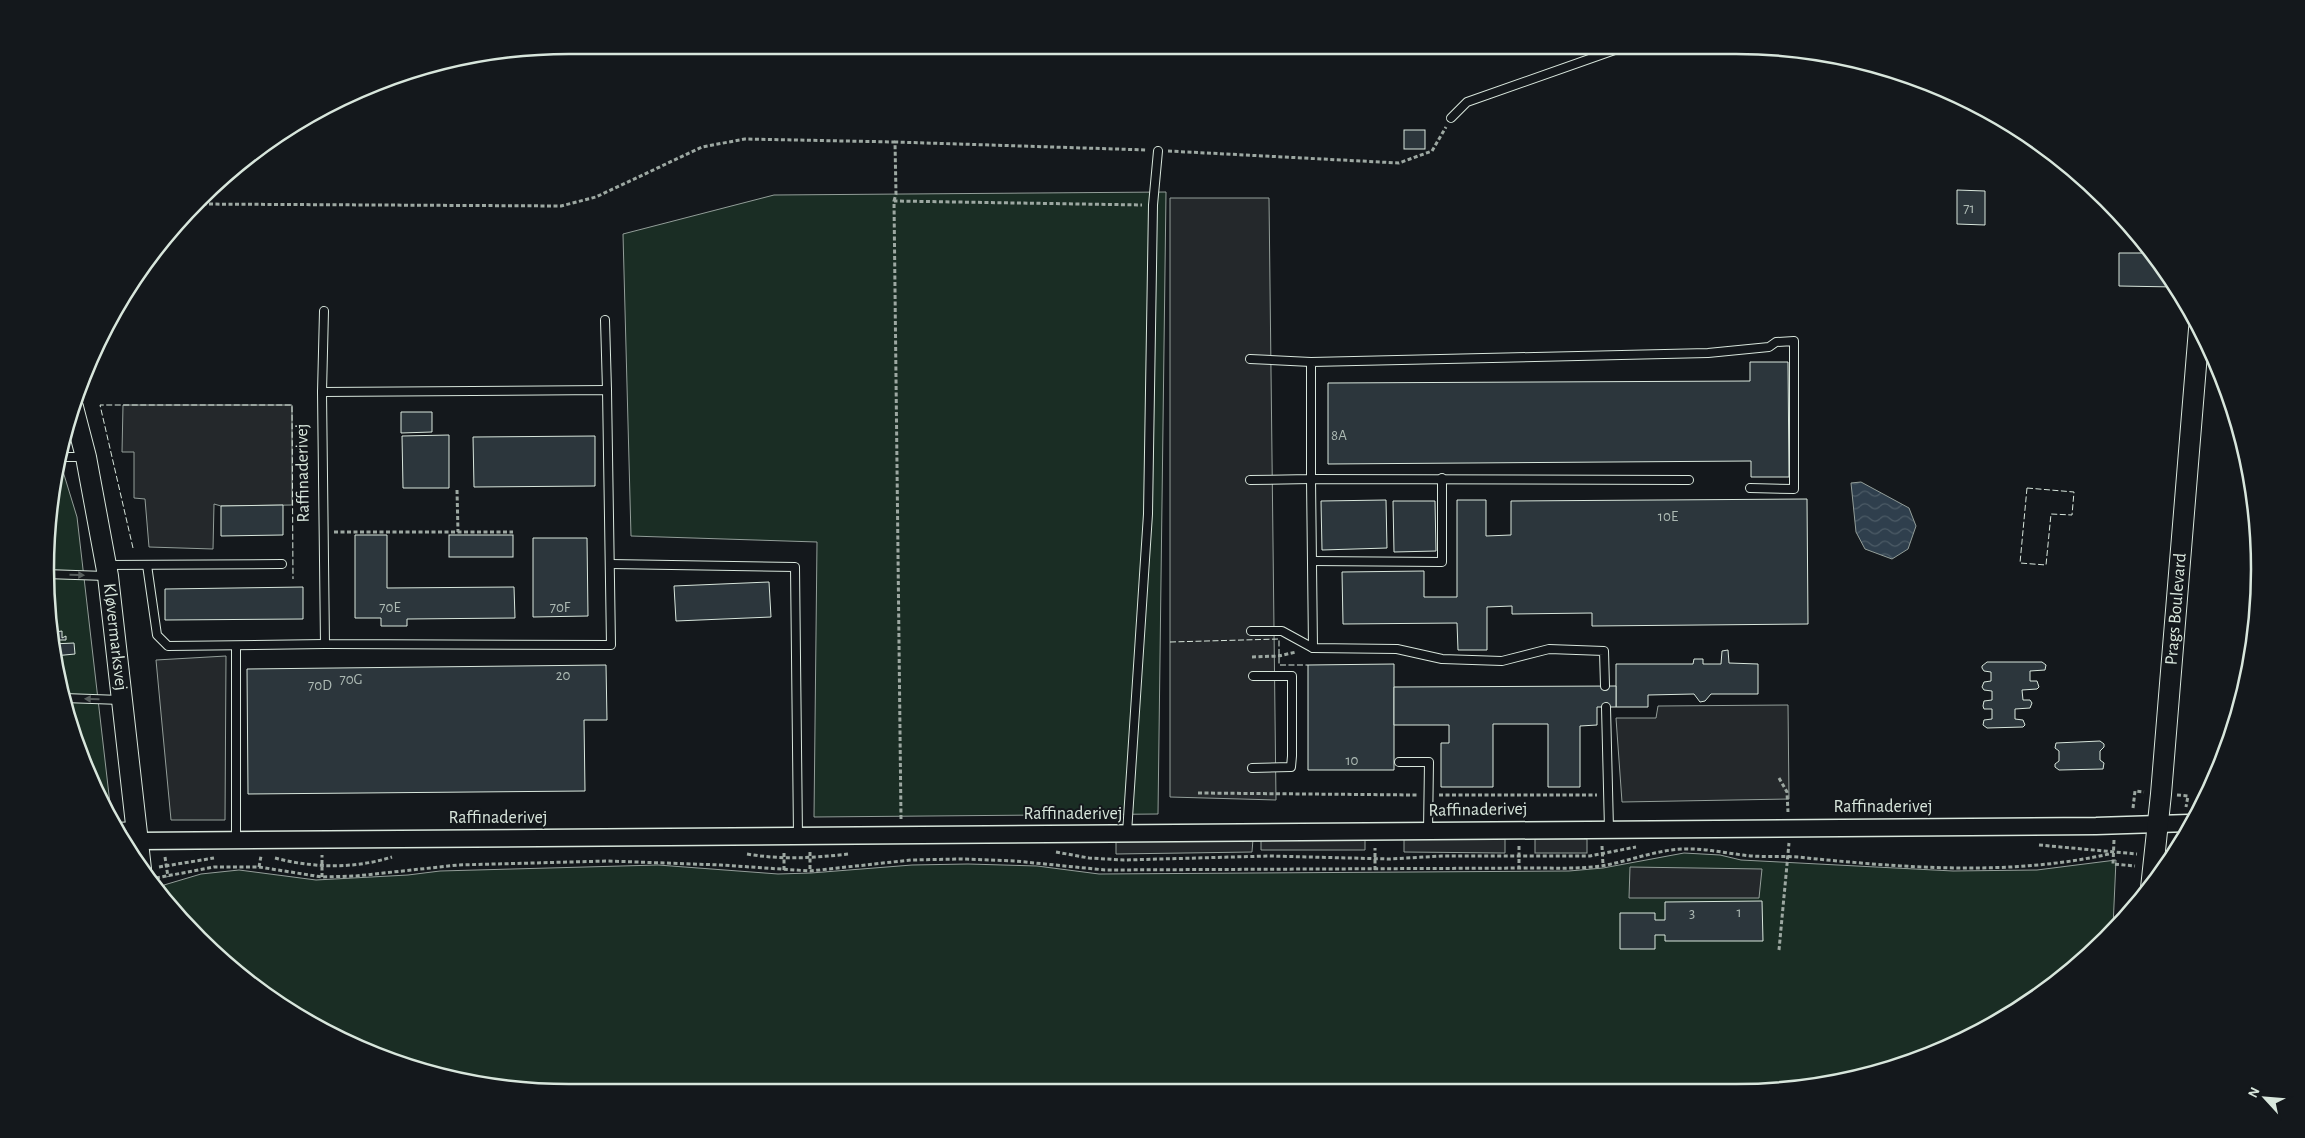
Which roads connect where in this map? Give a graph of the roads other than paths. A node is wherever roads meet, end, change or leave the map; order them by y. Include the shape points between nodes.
1 (1603, 54) edge
2 (1451, 118) road end
3 (1158, 151) road end
4 (324, 311) dead end
5 (605, 320) dead end
6 (2198, 341) edge
7 (2206, 358) edge
8 (1250, 359) dead end
9 (1311, 362) junction
10 (2195, 379) junction
11 (606, 390) junction
12 (322, 392) junction
13 (76, 419) edge
14 (86, 457) junction
15 (66, 458) edge
16 (1442, 478) junction
17 (1312, 479) junction
18 (1250, 480) dead end
19 (1689, 480) dead end
20 (1750, 488) dead end
21 (1312, 560) junction
22 (282, 564) dead end
23 (610, 564) junction
24 (147, 565) junction
25 (107, 570) junction
26 (54, 573) edge
27 (1252, 631) dead end
28 (325, 644) junction
29 (236, 646) junction
30 (1313, 648) junction
31 (1252, 676) dead end
32 (1605, 686) dead end
33 (70, 698) edge
34 (121, 700) junction
35 (1606, 707) dead end
36 (1400, 762) dead end
37 (1252, 768) dead end
38 (2184, 823) edge
39 (2158, 825) junction
40 (1609, 829) junction
41 (125, 830) edge
42 (1428, 831) junction
43 (137, 833) junction
44 (1127, 833) junction
45 (798, 836) junction
46 (236, 840) junction
47 (139, 852) edge
48 (2153, 872) edge

1 - 2 lane via 1466,102
3 - 44 lane via 1153,205 1148,514
4 - 12 lane, Raffinaderivej
5 - 11 lane
6 - 10 street, Prags Boulevard
7 - 10 street
8 - 9 lane
9 - 17 lane
9 - 20 lane via 1708,353 1794,341 1794,489
10 - 39 street, Prags Boulevard
11 - 12 lane
11 - 23 lane
12 - 28 lane, Raffinaderivej
13 - 14 street, Kløvermarksvej
14 - 15 lane
14 - 25 street, Kløvermarksvej
16 - 17 lane
16 - 19 lane
16 - 21 lane via 1442,562
17 - 18 lane
17 - 21 lane
21 - 30 lane
22 - 24 lane
23 - 28 lane via 611,645
23 - 45 lane via 795,567
24 - 25 lane
24 - 29 lane via 157,635 168,646
26 -> 25 lane
25 - 34 street, Kløvermarksvej
27 - 30 lane via 1282,632
28 - 29 lane
29 - 46 lane
30 - 32 lane via 1397,649 1442,659 1502,661 1549,649 1604,651
31 - 37 lane via 1292,676 1291,767
34 -> 33 lane
34 - 43 street, Kløvermarksvej
35 - 40 lane
36 - 42 lane via 1429,762
38 - 39 street, Raffinaderivej
39 - 40 street, Raffinaderivej via 1789,835
39 - 48 street, Prags Boulevard
40 - 42 street, Raffinaderivej
41 - 43 lane
42 - 44 street, Raffinaderivej
43 - 46 street, Raffinaderivej
43 - 47 street, Kløvermarksvej
44 - 45 street, Raffinaderivej
45 - 46 street, Raffinaderivej

